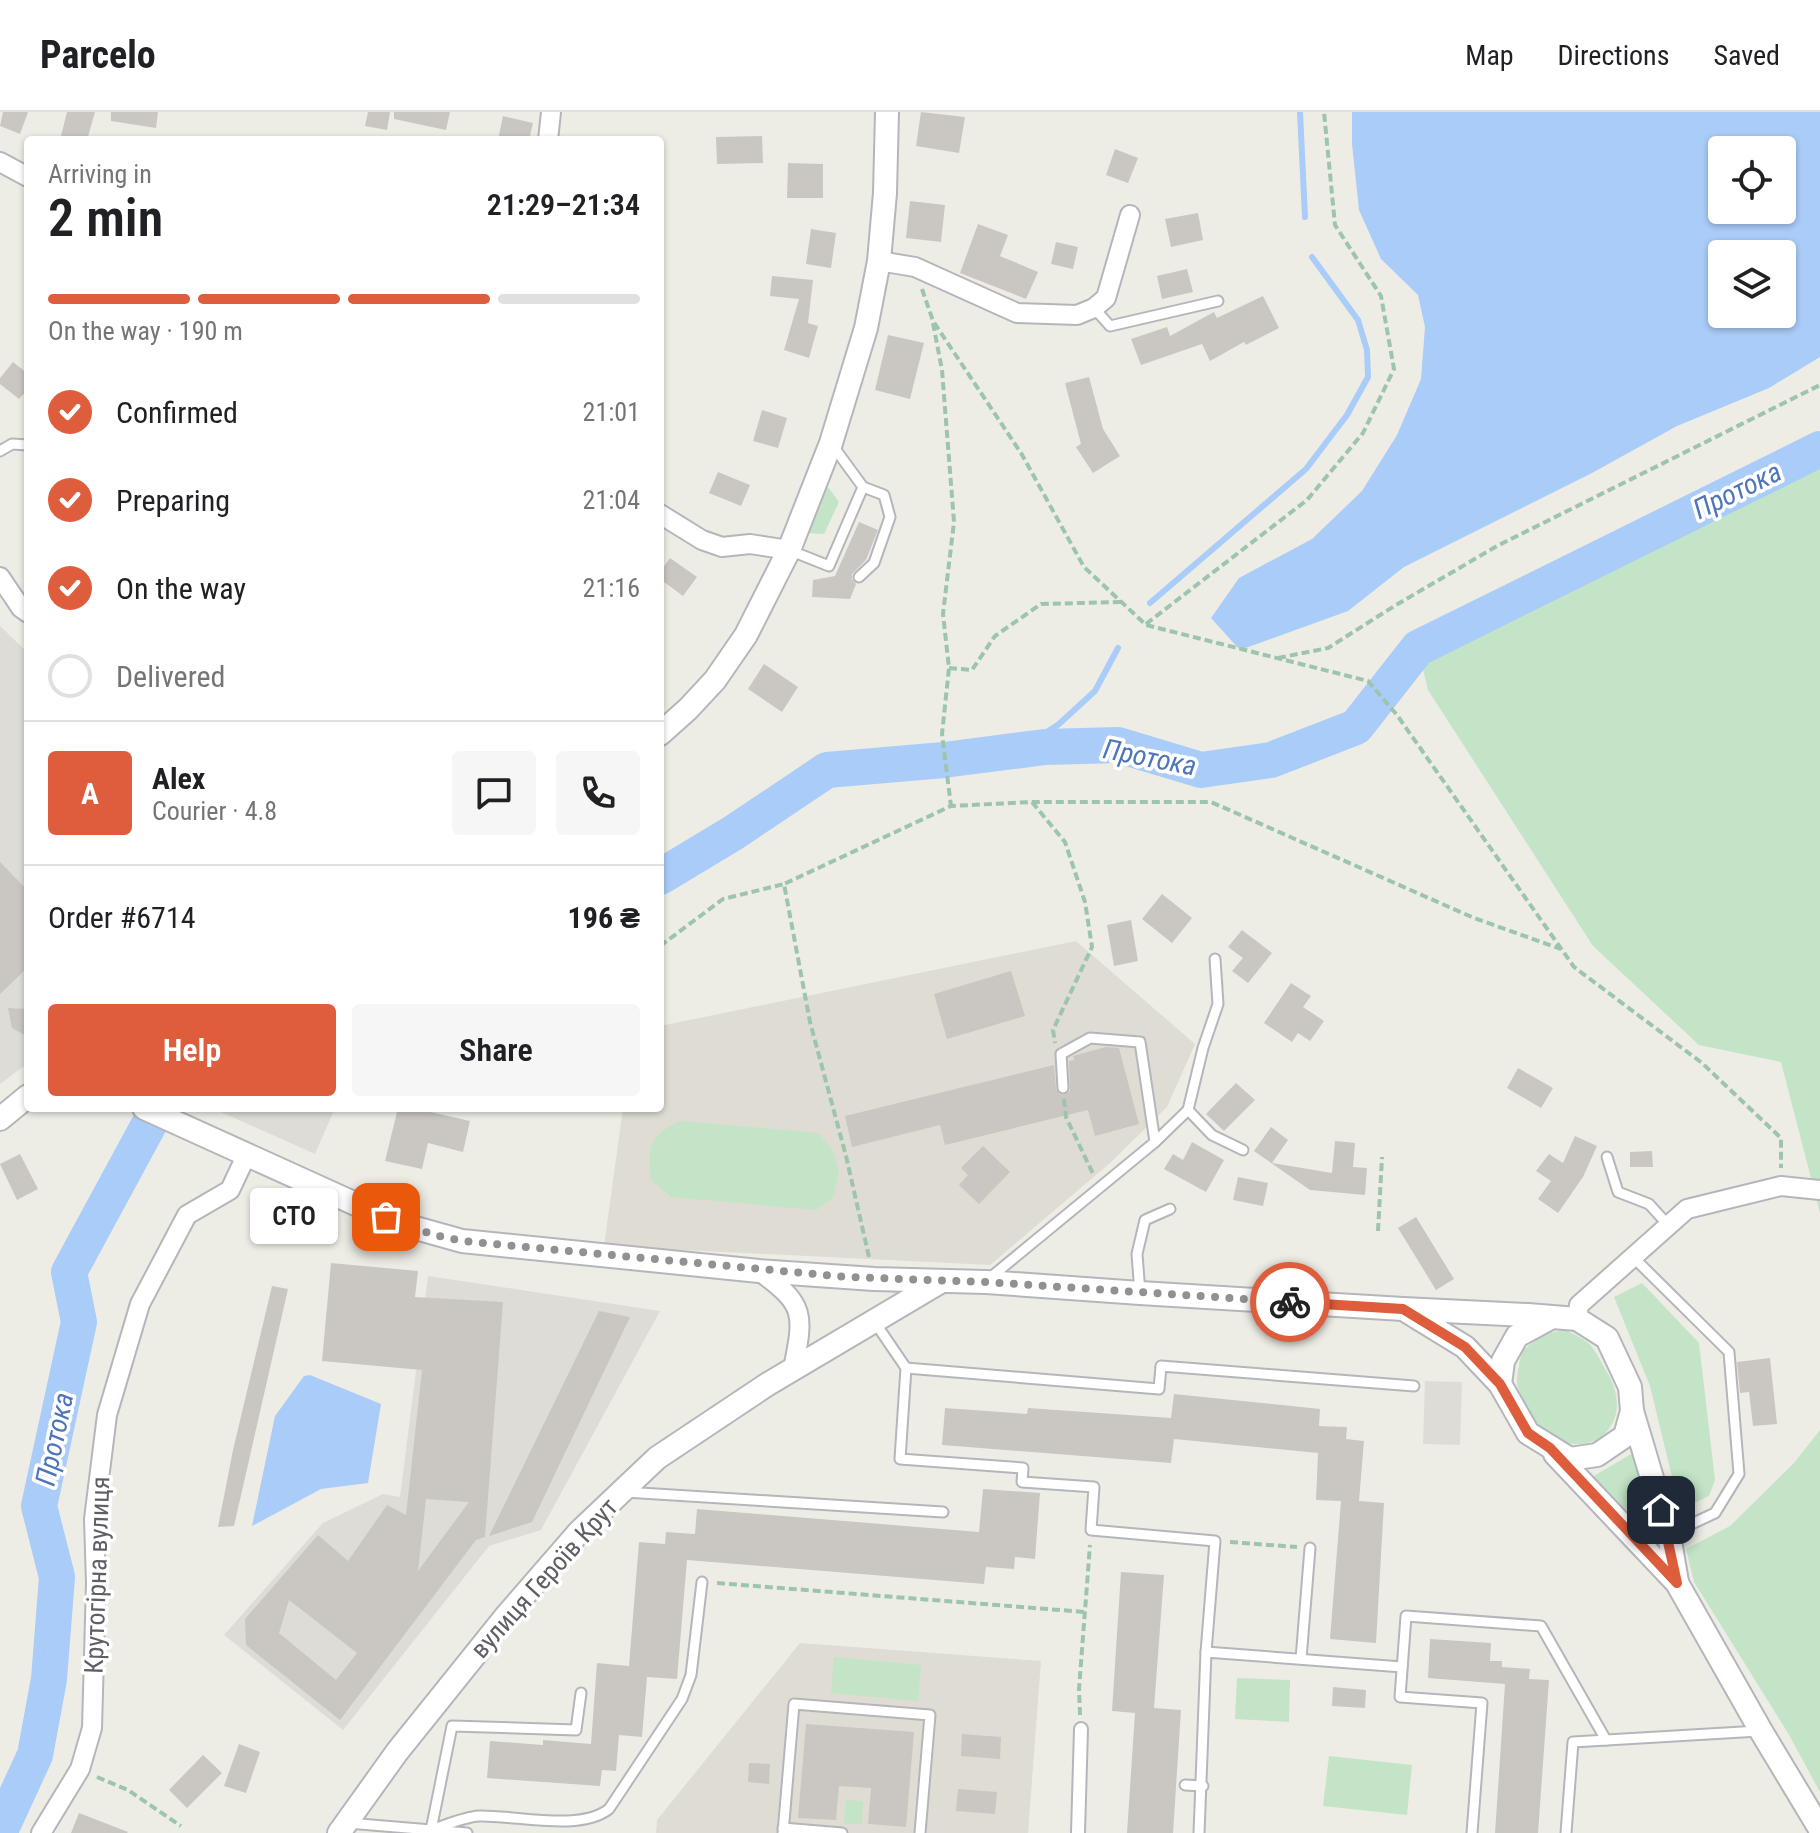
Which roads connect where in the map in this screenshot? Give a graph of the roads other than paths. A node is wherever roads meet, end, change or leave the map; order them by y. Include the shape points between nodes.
1 (551, 112) edge
2 (887, 112) edge
3 (548, 136) edge
4 (0, 162) edge
5 (24, 175) edge
6 (1130, 215) dead end
7 (879, 261) junction
8 (1218, 301) dead end
9 (1094, 308) junction
10 (831, 443) junction
11 (24, 445) edge
12 (0, 451) edge
13 (863, 487) junction
14 (664, 516) edge
15 (789, 550) junction
16 (0, 577) edge
17 (859, 577) dead end
18 (24, 610) edge
19 (664, 730) edge
20 (1215, 959) dead end
21 (1063, 1088) dead end
22 (24, 1099) edge
23 (1188, 1110) junction
24 (152, 1112) edge
25 (0, 1119) edge
26 (1155, 1142) junction
27 (1243, 1150) dead end
28 (246, 1156) junction
29 (1607, 1157) dead end
30 (1820, 1190) edge
31 (1170, 1209) dead end
32 (1669, 1226) junction
33 (1633, 1257) junction
34 (759, 1271) junction
35 (942, 1281) junction
36 (986, 1282) junction
37 (1140, 1293) junction
38 (1403, 1309) junction
39 (1552, 1317) junction
40 (1577, 1319) junction
41 (873, 1320) junction
42 (906, 1368) junction
43 (793, 1369) junction
44 (1500, 1384) junction
45 (1414, 1386) dead end
46 (1632, 1411) junction
47 (1550, 1448) junction
48 (622, 1491) junction
49 (943, 1512) dead end
50 (1669, 1535) junction
51 (1310, 1548) road end
52 (702, 1582) road end
53 (1677, 1583) junction
54 (1206, 1652) junction
55 (1301, 1659) junction
56 (1402, 1667) junction
57 (581, 1693) dead end
58 (1081, 1729) road end
59 (1761, 1731) junction
60 (1606, 1740) junction
61 (1185, 1785) dead end
62 (1203, 1786) junction
63 (341, 1828) edge
64 (1820, 1829) edge
65 (431, 1830) junction
66 (783, 1831) edge
67 (41, 1833) edge
68 (467, 1833) edge
69 (842, 1833) edge
70 (920, 1833) edge
71 (1078, 1833) edge
72 (1199, 1833) edge
73 (1472, 1833) edge
74 (1566, 1833) edge

1 - 3 street
2 - 7 street
4 - 5 street
6 - 9 street via 1106,298
7 - 9 street via 915,267 1017,313 1077,315
7 - 10 street via 866,328
8 - 9 lane via 1110,326
10 - 13 lane
10 - 15 street
11 - 12 lane
13 - 15 lane via 834,567
13 - 17 lane via 884,495 890,517 874,563
14 - 15 street via 722,547 750,544
15 - 19 street via 746,635 715,680
16 - 18 street
20 - 23 lane via 1218,1004
21 - 26 lane via 1061,1054 1090,1038 1140,1042
22 - 25 street
23 - 26 lane
23 - 27 lane via 1212,1135
24 - 28 street
26 - 36 lane
28 - 34 street via 448,1238
28 - 67 street, Крутогірна вулиця via 230,1190 187,1215 140,1304 107,1415 94,1519 92,1728 80,1769
29 - 32 lane via 1618,1192 1649,1204
30 - 32 street via 1781,1186 1687,1209
31 - 37 lane via 1145,1220 1137,1254
32 - 33 street
33 - 40 street via 1579,1305
33 - 50 lane via 1729,1352 1739,1474 1715,1513
34 - 35 street
34 - 43 street via 787,1291 799,1314
35 - 36 street
35 - 41 street, вулиця Героїв Крут
36 - 37 street
37 - 38 street
38 - 39 street
38 - 44 street via 1465,1347
39 - 40 street
39 - 44 street via 1517,1336 1503,1361
40 - 46 street via 1607,1338 1630,1387
41 - 42 lane
41 - 43 street, вулиця Героїв Крут
42 - 45 lane via 1159,1389 1161,1366
42 - 54 lane via 900,1459 1023,1468 1022,1482 1094,1487 1091,1530 1215,1541
43 - 48 street, вулиця Героїв Крут via 657,1458
44 - 47 street via 1528,1433
46 - 47 street via 1625,1436 1597,1455 1570,1459
46 - 50 street
47 - 53 street
48 - 49 lane
48 - 63 street, вулиця Героїв Крут via 507,1615
50 - 53 street
51 - 55 lane
52 - 65 lane via 691,1675 682,1699 609,1809 597,1818 580,1820 476,1816
53 - 59 street
54 - 55 lane
54 - 62 lane
55 - 56 lane
56 - 60 lane via 1406,1616 1541,1626
56 - 73 lane via 1400,1697 1482,1703
57 - 65 lane via 576,1730 452,1726
58 - 71 street
59 - 60 lane
59 - 64 street
60 - 74 lane via 1573,1742
61 - 62 lane
62 - 72 lane
63 - 65 lane
65 - 68 lane
66 - 69 lane
66 - 70 lane via 794,1704 930,1715

